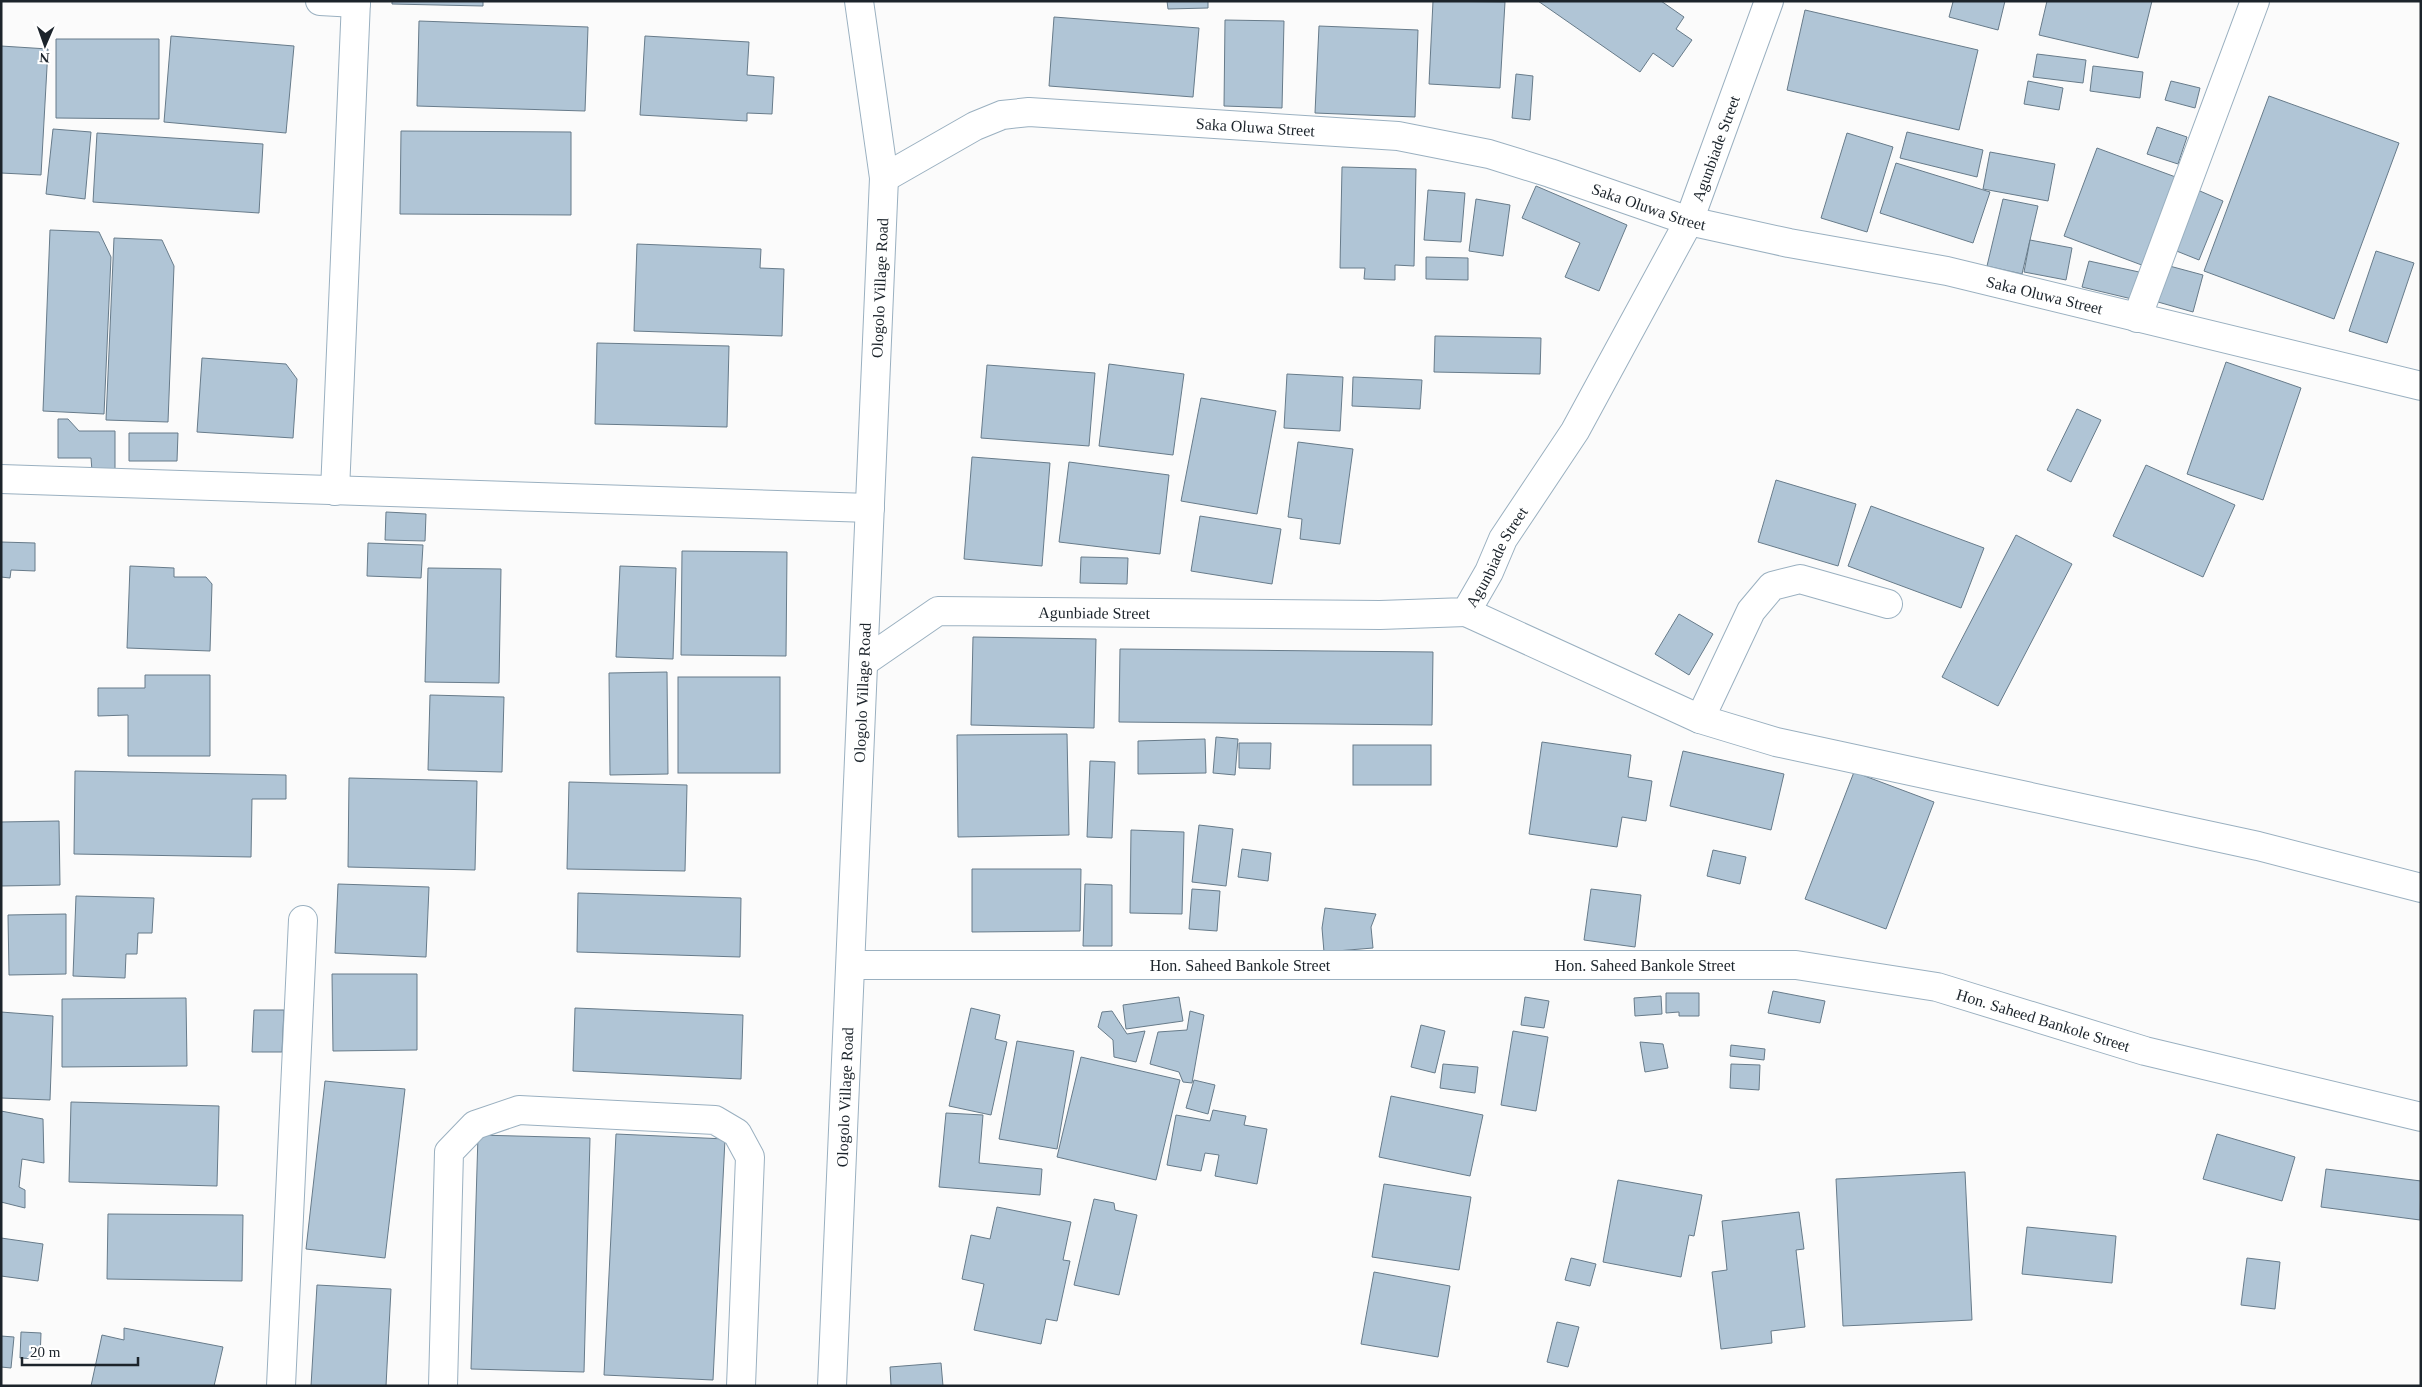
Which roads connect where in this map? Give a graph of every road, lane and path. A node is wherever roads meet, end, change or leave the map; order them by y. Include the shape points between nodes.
1 (320, 1) edge
2 (859, 1) edge
3 (1769, 1) edge
4 (2254, 1) edge
5 (356, 2) edge
6 (884, 178) junction
7 (1689, 221) junction
8 (2137, 318) junction
9 (2421, 386) edge
10 (1, 479) edge
11 (335, 491) junction
12 (870, 508) junction
13 (1888, 604) dead end
14 (1466, 612) junction
15 (864, 662) junction
16 (1700, 719) junction
17 (2421, 888) edge
18 (303, 920) dead end
19 (850, 965) junction
20 (2421, 1117) edge
21 (281, 1386) edge
22 (443, 1386) edge
23 (741, 1386) edge
24 (832, 1386) edge

1 - 5 street
2 - 6 street, Ologolo Village Road
3 - 7 street, Agunbiade Street
4 - 8 street
5 - 11 street
6 - 7 street, Saka Oluwa Street via 976,126 1002,115 1039,113 1398,136 1489,154
6 - 12 street, Ologolo Village Road
7 - 8 street, Saka Oluwa Street via 1789,243 1947,271
7 - 14 street, Agunbiade Street via 1575,431 1503,539
8 - 9 street, Saka Oluwa Street
10 - 11 street
11 - 12 street
12 - 15 street, Ologolo Village Road
13 - 16 street via 1800,579 1772,586 1751,610
14 - 15 street, Agunbiade Street via 1380,615 938,611
14 - 16 street
15 - 19 street, Ologolo Village Road
16 - 17 street via 1776,742 2258,846
18 - 21 street
19 - 20 street, Hon. Saheed Bankole Street via 1796,966 1937,987 2145,1051
19 - 24 street, Ologolo Village Road
22 - 23 street via 448,1152 475,1126 519,1110 715,1120 737,1133 750,1157

